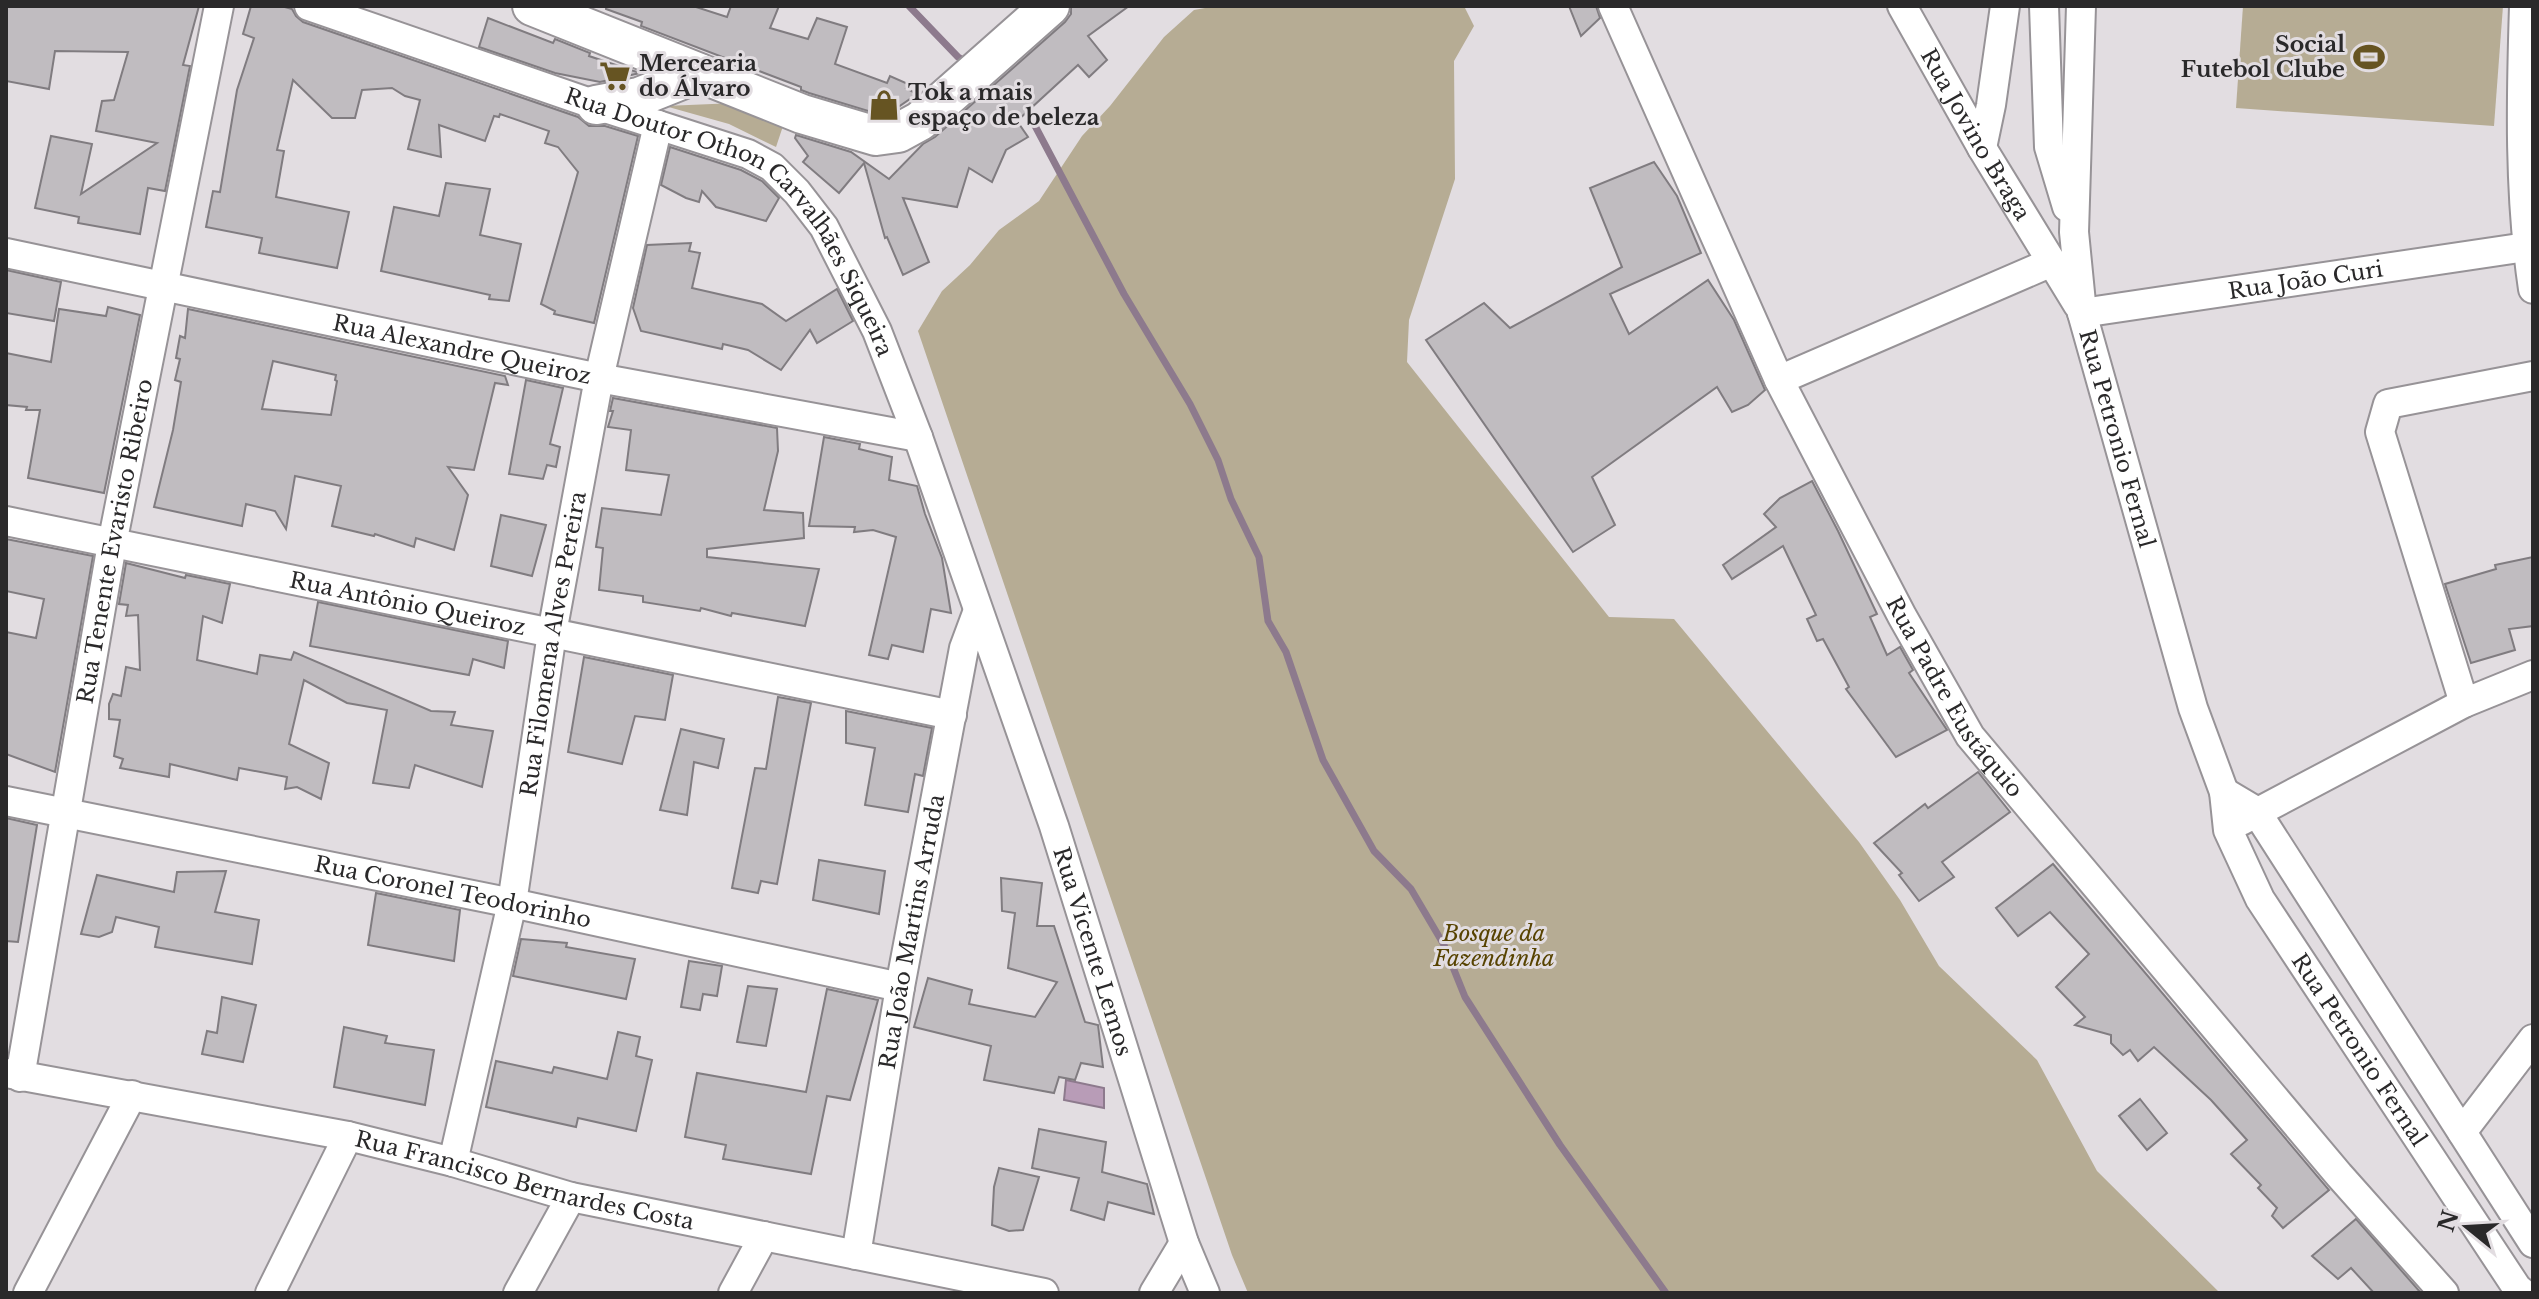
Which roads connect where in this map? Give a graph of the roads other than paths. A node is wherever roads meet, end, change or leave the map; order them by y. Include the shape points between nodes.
1 (219, 6) edge
2 (309, 6) edge
3 (532, 6) edge
4 (1050, 6) edge
5 (1613, 6) edge
6 (1902, 6) edge
7 (2005, 6) edge
8 (2044, 6) edge
9 (2081, 6) edge
10 (2524, 6) edge
11 (699, 73) junction
12 (596, 105) junction
13 (658, 125) junction
14 (1982, 148) junction
15 (2074, 232) junction
16 (2530, 246) edge
17 (6, 253) edge
18 (2052, 262) junction
19 (2532, 281) edge
20 (164, 287) junction
21 (2082, 313) junction
22 (2533, 376) edge
23 (599, 378) junction
24 (1779, 380) junction
25 (918, 437) junction
26 (6, 521) edge
27 (112, 544) junction
28 (977, 613) junction
29 (552, 633) junction
30 (2533, 675) edge
31 (2464, 703) junction
32 (952, 715) junction
33 (2224, 792) junction
34 (6, 801) edge
35 (2256, 811) junction
36 (65, 813) junction
37 (2228, 830) junction
38 (512, 903) junction
39 (900, 987) junction
40 (2533, 1039) edge
41 (13, 1075) edge
42 (132, 1095) junction
43 (2462, 1132) junction
44 (348, 1136) junction
45 (453, 1162) junction
46 (571, 1197) junction
47 (2526, 1212) edge
48 (764, 1236) junction
49 (1184, 1243) junction
50 (2533, 1243) edge
51 (856, 1255) junction
52 (953, 1285) edge
53 (28, 1293) edge
54 (270, 1293) edge
55 (518, 1293) edge
56 (733, 1293) edge
57 (1044, 1293) edge
58 (1154, 1293) edge
59 (1205, 1293) edge
60 (2444, 1293) edge
61 (2523, 1293) edge

1 - 20 street, Rua Tenente Evaristo Ribeiro
2 - 12 street, Rua Doutor Othon Carvalhães Siqueira
3 - 11 street
4 - 11 street via 920,121 898,133 876,136 802,114
5 - 24 street, Rua Padre Eustáquio
6 - 14 street, Rua Jovino Braga
7 - 14 street
8 - 15 street, Rua Petronio Fernal via 2049,147
9 - 15 street, Rua Petronio Fernal
10 - 16 street via 2520,128
11 - 12 street via 639,97
12 - 13 street, Rua Doutor Othon Carvalhães Siqueira
13 - 23 street, Rua Filomena Alves Pereira
13 - 25 street, Rua Doutor Othon Carvalhães Siqueira via 748,154 772,167 797,192 824,227 877,331
14 - 18 street, Rua Jovino Braga
15 - 21 street, Rua Petronio Fernal
16 - 19 street
16 - 21 street, Rua João Curi
17 - 20 street, Rua Alexandre Queiroz
18 - 21 street, Rua Petronio Fernal
18 - 24 street
20 - 23 street, Rua Alexandre Queiroz
20 - 27 street, Rua Tenente Evaristo Ribeiro
21 - 33 street, Rua Petronio Fernal via 2193,708
22 - 31 street via 2388,404 2380,432
23 - 25 street, Rua Alexandre Queiroz
23 - 29 street, Rua Filomena Alves Pereira
24 - 60 street, Rua Padre Eustáquio via 1970,736
25 - 28 street, Rua Doutor Othon Carvalhães Siqueira
26 - 27 street, Rua Antônio Queiroz
27 - 29 street, Rua Antônio Queiroz
27 - 36 street, Rua Tenente Evaristo Ribeiro
28 - 32 street, Rua João Martins Arruda via 964,648
28 - 49 street, Rua Vicente Lemos via 1054,826
29 - 32 street, Rua Antônio Queiroz
29 - 38 street, Rua Filomena Alves Pereira
30 - 31 street
31 - 35 street
32 - 39 street, Rua João Martins Arruda
33 - 35 street, Rua Petronio Fernal
33 - 37 street, Rua Petronio Fernal
34 - 36 street, Rua Coronel Teodorinho
35 - 37 street
35 - 43 street, Rua Petronio Fernal
36 - 38 street, Rua Coronel Teodorinho
36 - 41 street, Rua Tenente Evaristo Ribeiro
37 - 61 street, Rua Petronio Fernal via 2260,899
38 - 39 street, Rua Coronel Teodorinho
38 - 45 street, Rua Filomena Alves Pereira
39 - 51 street, Rua João Martins Arruda
40 - 43 street
41 - 42 street, Rua Francisco Bernardes Costa
42 - 44 street, Rua Francisco Bernardes Costa
42 - 53 street
43 - 47 street, Rua Petronio Fernal
44 - 45 street, Rua Francisco Bernardes Costa
44 - 54 street
45 - 46 street, Rua Francisco Bernardes Costa
46 - 48 street, Rua Francisco Bernardes Costa
46 - 55 street
47 - 50 street, Rua Petronio Fernal
48 - 51 street, Rua Francisco Bernardes Costa
48 - 56 street
49 - 58 street
49 - 59 street, Rua Vicente Lemos
51 - 52 street, Rua Francisco Bernardes Costa
52 - 57 street, Rua Francisco Bernardes Costa

